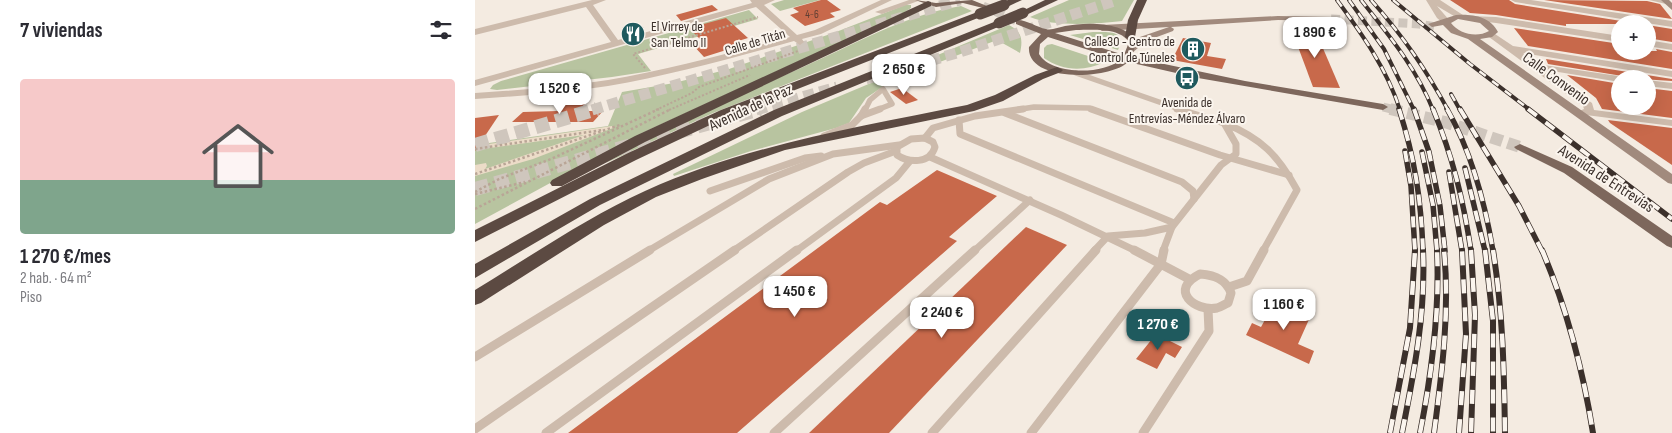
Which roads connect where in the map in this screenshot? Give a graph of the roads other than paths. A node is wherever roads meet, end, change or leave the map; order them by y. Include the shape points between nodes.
1 (602, 0) edge
2 (771, 0) edge
3 (888, 0) edge
4 (1017, 0) edge
5 (1053, 0) edge
6 (1142, 0) edge
7 (1430, 0) edge
8 (1434, 0) edge
9 (1515, 0) edge
10 (1653, 0) edge
11 (921, 1) edge
12 (967, 1) edge
13 (756, 2) edge
14 (1668, 3) edge
15 (587, 4) junction
16 (982, 10) junction
17 (1466, 17) junction
18 (1021, 18) junction
19 (1331, 19) tunnel mouth
20 (1232, 21) junction
21 (1446, 21) junction
22 (1672, 24) edge
23 (1131, 26) junction
24 (1102, 28) junction
25 (475, 32) edge
26 (818, 32) junction
27 (1456, 32) junction
28 (1047, 34) junction
29 (1489, 35) junction
30 (1470, 36) junction
31 (1130, 37) junction
32 (795, 38) junction
33 (1611, 38) edge
34 (616, 43) junction
35 (1656, 44) edge
36 (1672, 47) edge
37 (1513, 49) junction
38 (1495, 53) junction
39 (1128, 55) junction
40 (1536, 66) junction
41 (1057, 70) junction
42 (1103, 70) junction
43 (1075, 73) junction
44 (1672, 74) edge
45 (1611, 77) edge
46 (1099, 82) junction
47 (475, 83) edge
48 (1656, 84) edge
49 (1672, 86) edge
50 (796, 87) junction
51 (475, 96) edge
52 (475, 104) edge
53 (1383, 107) tunnel mouth
54 (1003, 112) junction
55 (1590, 112) junction
56 (1577, 113) junction
57 (861, 116) junction
58 (959, 120) junction
59 (1224, 123) junction
60 (1672, 123) edge
61 (925, 138) junction
62 (813, 140) junction
63 (1520, 147) tunnel mouth
64 (897, 148) junction
65 (833, 154) junction
66 (930, 157) junction
67 (1230, 158) junction
68 (910, 162) junction
69 (1289, 175) junction
70 (1671, 179) edge
71 (710, 191) dead end
72 (1194, 199) junction
73 (1030, 200) junction
74 (1173, 225) junction
75 (475, 229) edge
76 (1108, 236) junction
77 (475, 237) edge
78 (1672, 243) edge
79 (475, 249) edge
80 (1161, 264) junction
81 (475, 272) edge
82 (1189, 279) junction
83 (1229, 287) junction
84 (475, 298) edge
85 (1208, 309) junction
86 (475, 357) edge
87 (475, 429) edge
88 (546, 433) edge
89 (775, 433) edge
90 (932, 433) edge
91 (1031, 433) edge
92 (1143, 433) edge

1 - 15 street
2 - 13 street
3 - 26 street, Calle de Titán
4 - 16 highway, Avenida de la Paz, bridge
5 - 18 highway, Avenida de la Paz
6 - 23 highway
7 - 21 street
8 - 17 street
9 - 22 street
10 - 14 street
11 - 12 main road via 946,5
11 - 26 street, Calle de Titán via 888,8 833,31
11 - 75 highway via 640,139
12 - 16 main road
13 - 32 street
13 - 34 street
15 - 25 street
15 - 34 street
16 - 50 highway, Avenida de la Paz
17 - 21 street
17 - 29 street via 1491,26 1494,32
17 - 33 street
18 - 28 main road
18 - 81 highway, Avenida de la Paz, bridge via 999,23 778,113 595,202
19 - 20 street
20 - 23 street
20 - 39 street via 1157,32 1143,39
21 - 27 street via 1448,27
21 - 27 street via 1434,26
23 - 24 street
23 - 31 highway
24 - 28 main road via 1068,29
24 - 31 main road
26 - 32 street, Calle de Titán
27 - 30 street
28 - 39 main road
28 - 41 main road via 1034,46 1034,53 1037,60
29 - 30 street
29 - 37 street, Calle Convenio
29 - 38 street
30 - 38 street, Calle Convenio
31 - 39 main road via 1133,42
32 - 51 street, Calle de Titán via 737,56 643,76 548,91
32 - 52 street, Calle de Titán via 800,42 733,64 545,98
34 - 47 street
35 - 36 street
37 - 40 street, Calle Convenio
37 - 44 street
38 - 56 street, Calle Convenio
39 - 42 main road via 1118,66
39 - 53 main road via 1251,85
40 - 45 street
40 - 55 street, Calle Convenio via 1588,105
41 - 43 main road
41 - 62 highway via 970,108
42 - 43 main road
42 - 46 lane via 1096,77
43 - 46 lane
46 - 59 lane
48 - 49 street
50 - 77 highway, Avenida de la Paz via 716,117
50 - 79 highway via 640,160
54 - 58 lane
54 - 67 lane via 1034,107 1089,108
54 - 72 lane via 1182,182 1193,191
55 - 56 street
55 - 60 street
56 - 70 street, Calle Convenio
57 - 57 lane via 870,97 883,89 892,104
57 - 62 lane via 855,124
58 - 61 lane via 933,128
58 - 74 lane via 960,134
59 - 67 lane via 1236,144 1236,154
59 - 69 lane via 1262,142
61 - 64 lane via 911,139
61 - 66 lane via 935,143 935,151
62 - 84 highway via 741,160 651,194 599,221
63 - 78 main road, Avenida de Entrevías via 1568,170
64 - 65 lane
64 - 68 lane via 900,159
64 - 87 lane via 849,172
65 - 71 lane via 805,158
65 - 86 lane via 769,179 735,198
66 - 68 lane
66 - 73 lane
67 - 69 lane
67 - 72 lane
68 - 88 lane via 896,178
69 - 83 lane via 1297,190 1247,281
72 - 74 lane
73 - 76 lane
73 - 89 lane
74 - 76 lane via 1145,233
74 - 80 lane
76 - 80 lane
76 - 90 lane
80 - 82 lane
80 - 91 lane
82 - 83 lane via 1207,274 1220,278
82 - 85 lane via 1184,289 1189,299
83 - 85 lane via 1228,303
85 - 92 lane via 1209,332

